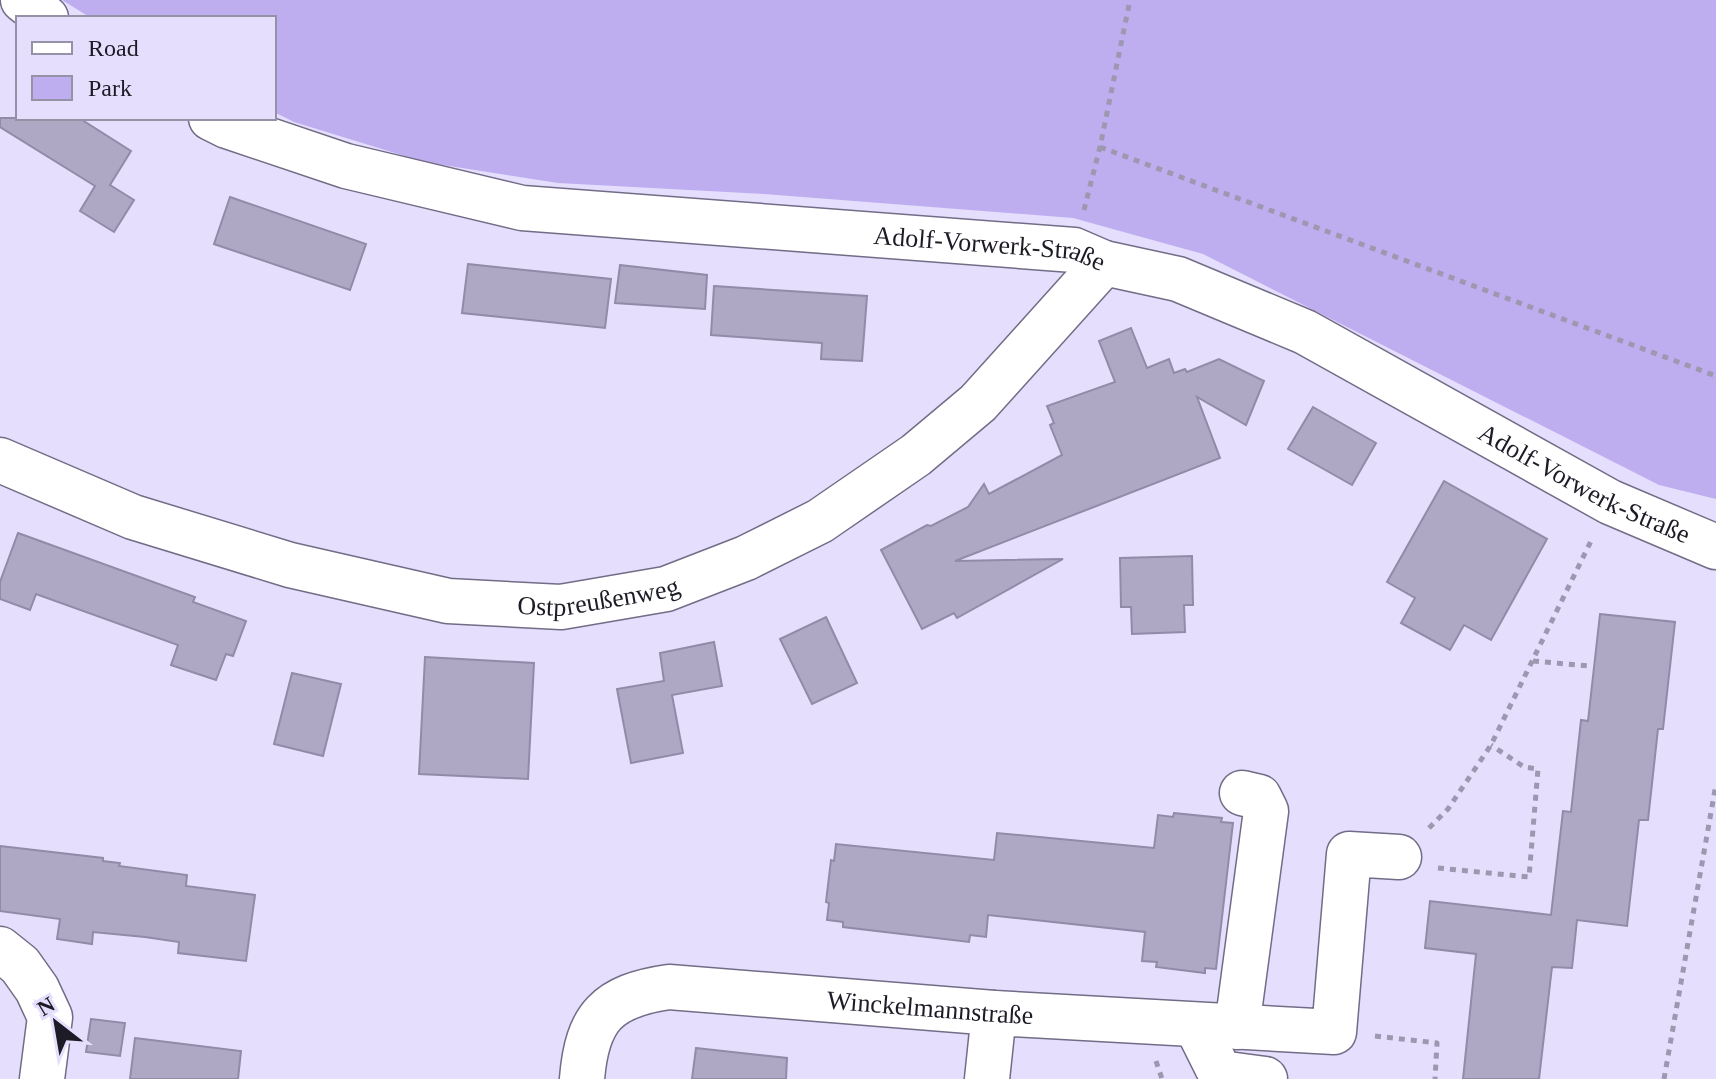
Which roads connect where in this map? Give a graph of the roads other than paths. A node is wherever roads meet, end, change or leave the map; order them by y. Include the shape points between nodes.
1 (23, 0) edge
2 (43, 16) edge
3 (215, 120) edge
4 (1089, 256) junction
5 (0, 460) edge
6 (1716, 547) edge
7 (1242, 793) dead end
8 (1399, 857) road end
9 (0, 949) edge
10 (994, 1013) junction
11 (1216, 1026) junction
12 (42, 1079) edge
13 (582, 1079) edge
14 (987, 1079) edge
15 (1265, 1079) edge

1 - 2 street
3 - 4 street, Adolf-Vorwerk-Straße via 346,166 522,208
4 - 5 street, Ostpreußenweg via 978,403 916,455 820,521 666,589 561,607 448,601 290,565 133,517
4 - 6 street, Adolf-Vorwerk-Straße via 1178,279 1305,332 1610,502
7 - 11 street via 1259,797 1266,811
8 - 11 street, Winckelmannstraße via 1349,854 1334,1032
9 - 12 street via 20,965 50,1017
10 - 11 street, Winckelmannstraße
10 - 13 street, Winckelmannstraße via 669,987 640,991 613,1005 593,1026
10 - 14 street
11 - 15 street via 1220,1073

